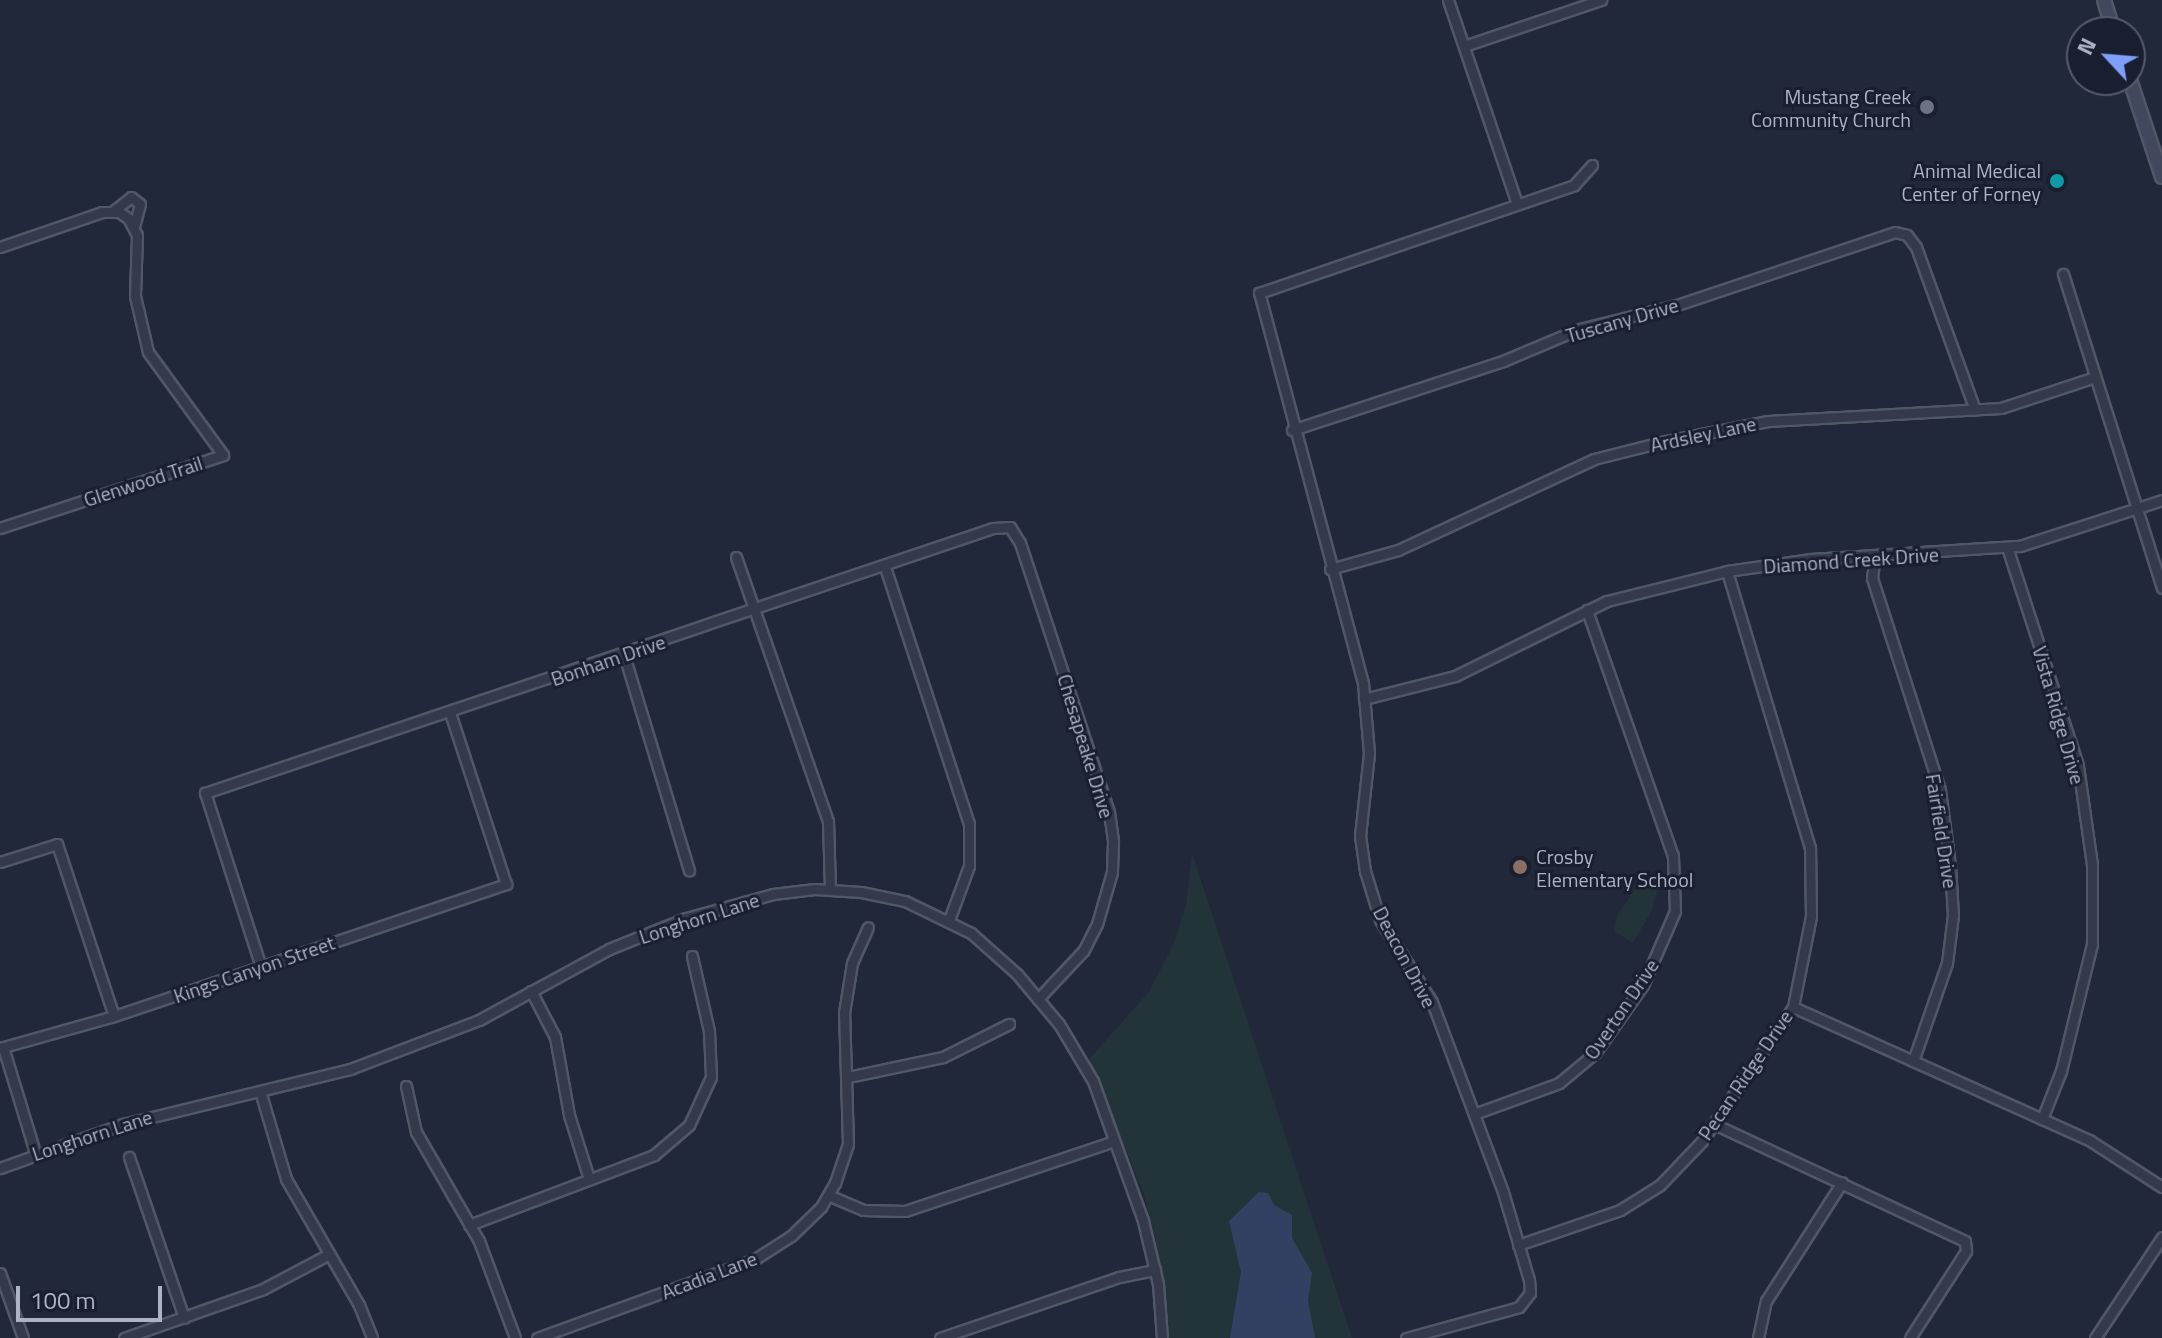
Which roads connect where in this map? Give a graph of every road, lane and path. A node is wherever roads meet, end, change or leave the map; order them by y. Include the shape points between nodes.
1 (1448, 0) edge
2 (1601, 0) edge
3 (1464, 46) junction
4 (2135, 96) edge
5 (1592, 165) dead end
6 (2162, 177) edge
7 (1517, 204) junction
8 (112, 212) junction
9 (134, 226) junction
10 (0, 247) edge
11 (2063, 274) dead end
12 (2095, 377) junction
13 (1975, 410) junction
14 (1292, 430) junction
15 (2162, 500) edge
16 (2135, 508) junction
17 (1010, 527) joint
18 (0, 528) edge
19 (2007, 547) junction
20 (1875, 556) junction
21 (736, 557) dead end
22 (885, 567) junction
23 (1330, 569) junction
24 (1727, 571) junction
25 (2162, 588) edge
26 (756, 609) junction
27 (1587, 610) junction
28 (624, 655) junction
29 (1364, 699) junction
30 (450, 713) junction
31 (0, 862) edge
32 (689, 870) dead end
33 (830, 889) junction
34 (949, 920) junction
35 (868, 927) dead end
36 (692, 956) dead end
37 (261, 967) junction
38 (531, 991) junction
39 (1038, 999) junction
40 (1793, 1007) junction
41 (114, 1016) junction
42 (1009, 1024) dead end
43 (1, 1048) edge
44 (1913, 1061) junction
45 (848, 1077) junction
46 (406, 1086) dead end
47 (260, 1091) junction
48 (1474, 1114) junction
49 (2042, 1119) junction
50 (1714, 1124) junction
51 (1114, 1141) junction
52 (35, 1152) junction
53 (129, 1157) dead end
54 (0, 1168) edge
55 (589, 1179) junction
56 (1842, 1182) junction
57 (2162, 1187) edge
58 (828, 1195) junction
59 (469, 1225) junction
60 (2162, 1237) edge
61 (1518, 1245) junction
62 (329, 1254) junction
63 (1155, 1270) junction
64 (0, 1273) edge
65 (184, 1318) junction
66 (23, 1338) edge
67 (124, 1338) edge
68 (372, 1338) edge
69 (515, 1338) edge
70 (537, 1338) edge
71 (940, 1338) edge
72 (1162, 1338) edge
73 (1406, 1338) edge
74 (1758, 1338) edge
75 (1910, 1338) edge
76 (2095, 1338) edge

1 - 3 street
2 - 3 street
3 - 7 street
4 - 6 main road
5 - 7 street via 1574,185
7 - 14 street, Deacon Drive via 1259,293
8 - 9 street
8 - 9 street via 131,197 140,204
8 - 10 street
9 - 18 street, Glenwood Trail via 135,296 148,352 223,455
11 - 12 street
12 - 13 street, Ardsley Lane via 2001,408
12 - 16 street
13 - 14 street, Tuscany Drive via 1907,235 1895,232 1677,305 1579,329 1503,361
13 - 23 street, Ardsley Lane via 1768,421 1661,442 1594,459 1398,550
14 - 23 street, Deacon Drive
15 - 16 street, Diamond Creek Drive
16 - 19 street, Diamond Creek Drive
16 - 25 street
17 - 22 street, Bonham Drive via 993,528
17 - 39 street, Chesapeake Drive via 1020,543 1099,783 1113,842 1112,872 1097,924 1083,951
19 - 20 street, Diamond Creek Drive
19 - 49 street, Vista Ridge Drive via 2078,766 2092,864 2092,944 2061,1071
20 - 24 street, Diamond Creek Drive
20 - 44 street, Fairfield Drive via 1872,578 1940,790 1950,865 1953,915 1947,963
21 - 26 street
22 - 26 street, Bonham Drive
22 - 34 street via 969,824 969,866
23 - 29 street, Deacon Drive
24 - 27 street, Diamond Creek Drive
24 - 40 street, Pecan Ridge Drive via 1810,848 1811,916
26 - 28 street, Bonham Drive
26 - 33 street via 828,821
27 - 29 street, Diamond Creek Drive via 1455,676
27 - 48 street, Overton Drive via 1673,856 1675,911 1643,985 1595,1053 1559,1083
28 - 30 street, Bonham Drive
28 - 32 street
29 - 48 street, Deacon Drive via 1369,753 1360,836 1365,871 1380,920 1432,1002
30 - 37 street, Kings Canyon Street via 506,884
30 - 37 street, Bonham Drive via 205,793
31 - 41 street via 57,844
33 - 34 street, Longhorn Lane via 890,897
33 - 38 street, Longhorn Lane via 773,894 686,918 609,949
34 - 39 street, Longhorn Lane via 989,948
35 - 45 street, Acadia Lane via 847,987
36 - 55 street via 711,1053 703,1104 672,1145
37 - 41 street, Kings Canyon Street
38 - 47 street, Longhorn Lane via 479,1020 350,1069
38 - 55 street via 555,1037 569,1115
39 - 51 street, Longhorn Lane via 1093,1081
40 - 44 street
40 - 50 street, Pecan Ridge Drive
41 - 43 street, Kings Canyon Street
42 - 45 street via 943,1057
43 - 52 street
44 - 49 street
45 - 58 street, Acadia Lane via 848,1144
46 - 59 street via 416,1132
47 - 52 street, Longhorn Lane via 136,1120
47 - 62 street via 286,1179
48 - 61 street, Deacon Drive
49 - 57 street via 2089,1140
50 - 56 street
50 - 61 street, Pecan Ridge Drive via 1660,1185 1620,1210
51 - 58 street via 905,1211 863,1210
51 - 63 street, Longhorn Lane
52 - 54 street, Longhorn Lane
53 - 65 street
55 - 59 street
56 - 74 street via 1766,1301
56 - 75 street via 1957,1234 1967,1245
58 - 70 street, Acadia Lane via 791,1236 755,1259
59 - 69 street via 495,1277
60 - 76 street
61 - 73 street, Deacon Drive via 1529,1280 1527,1301
62 - 65 street via 263,1289
62 - 68 street
63 - 71 street via 1119,1277
63 - 72 street, Longhorn Lane
64 - 66 street
65 - 67 street

